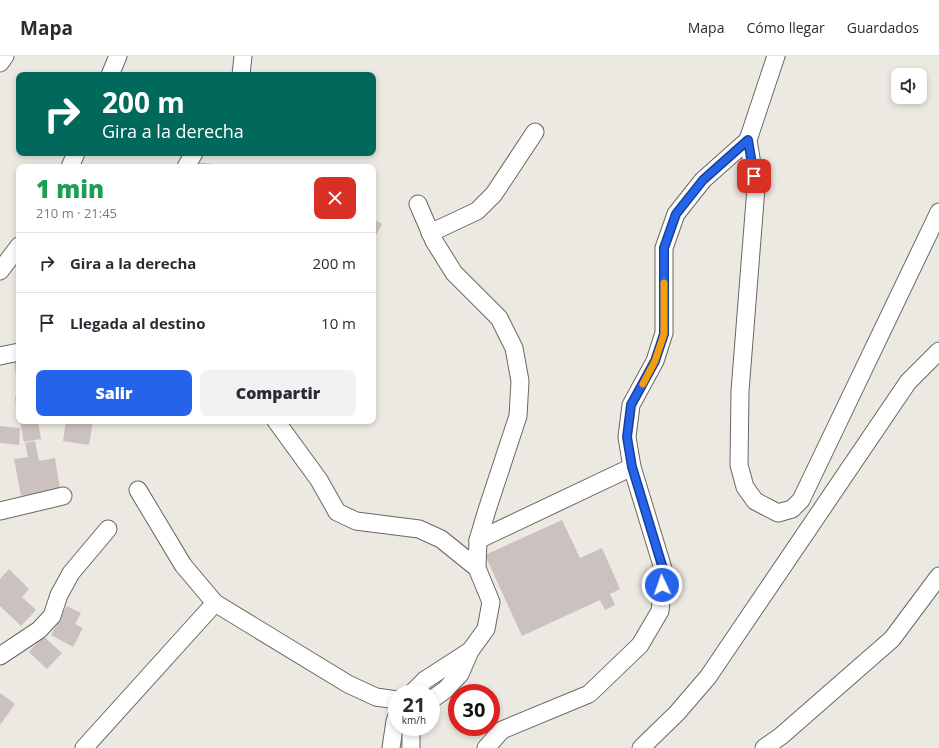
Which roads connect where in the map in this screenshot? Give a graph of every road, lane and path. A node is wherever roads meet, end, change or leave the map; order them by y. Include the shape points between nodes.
1 (5, 56) edge
2 (118, 56) edge
3 (243, 56) edge
4 (776, 56) edge
5 (0, 63) edge
6 (111, 72) edge
7 (240, 72) edge
8 (535, 132) dead end
9 (748, 140) junction
10 (418, 204) dead end
11 (939, 212) edge
12 (430, 233) junction
13 (16, 250) edge
14 (0, 271) edge
15 (939, 351) edge
16 (16, 353) edge
17 (0, 356) edge
18 (278, 424) edge
19 (632, 467) junction
20 (138, 490) dead end
21 (63, 496) dead end
22 (0, 511) edge
23 (108, 529) dead end
24 (478, 540) junction
25 (477, 568) junction
26 (939, 576) edge
27 (215, 602) junction
28 (470, 651) junction
29 (0, 656) edge
30 (422, 684) edge
31 (440, 694) edge
32 (388, 699) edge
33 (393, 736) edge
34 (410, 736) edge
35 (84, 748) edge
36 (391, 748) edge
37 (411, 748) edge
38 (486, 748) edge
39 (641, 748) edge
40 (764, 748) edge

1 - 5 street
2 - 6 street
3 - 7 street
4 - 9 street
8 - 12 street via 494,194 477,211
9 - 11 street via 756,188 740,391 739,465 744,487 755,501 778,513 792,509 801,500
9 - 19 street via 703,180 676,214 664,248 664,334 655,361 631,405 627,437
10 - 12 street
12 - 24 street via 454,273 499,318 514,348 520,381 518,416
13 - 14 street
15 - 39 street via 908,382 708,677
16 - 17 street
18 - 25 street via 319,480 337,512 356,521 419,529 441,539
19 - 24 street
19 - 38 street via 664,572 660,611 640,645 589,694 502,730
20 - 27 street via 183,565
21 - 22 street
23 - 29 street via 71,573 52,616 39,630
24 - 25 street
25 - 28 street via 491,602 486,629
26 - 40 street via 892,639
27 - 32 street via 348,684 376,697
27 - 35 street
28 - 30 street
28 - 31 street via 460,674
33 - 36 street
34 - 37 street

